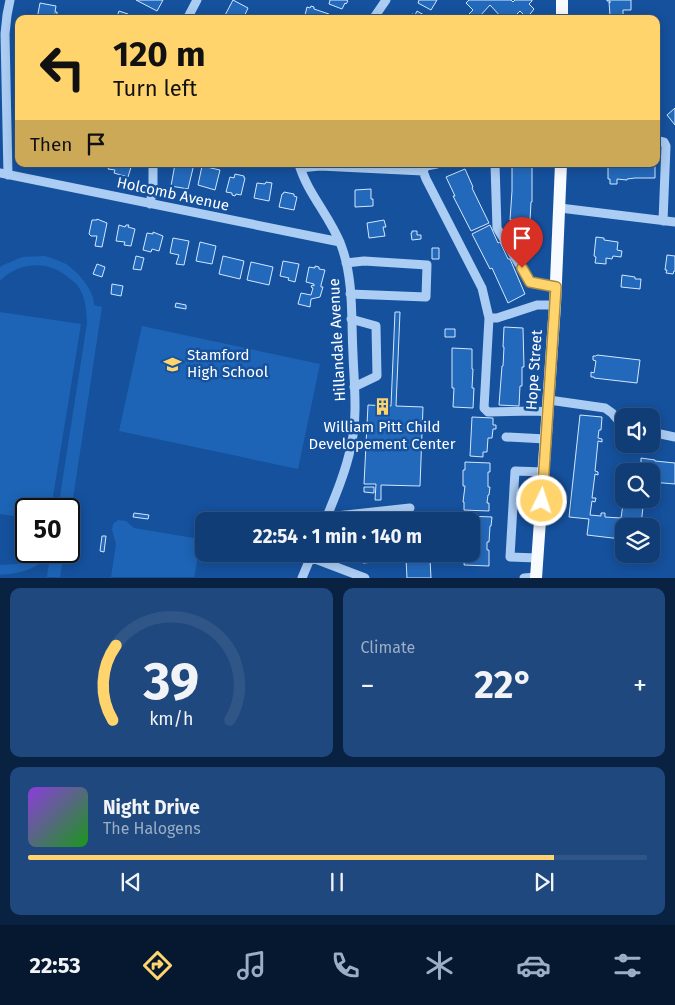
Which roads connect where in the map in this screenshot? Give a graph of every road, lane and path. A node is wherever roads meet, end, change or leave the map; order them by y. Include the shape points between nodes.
1 (10, 0) edge
2 (197, 0) edge
3 (386, 0) edge
4 (562, 0) edge
5 (189, 15) edge
6 (376, 15) edge
7 (562, 15) edge
8 (660, 141) edge
9 (153, 167) edge
10 (300, 167) edge
11 (341, 167) edge
12 (425, 167) edge
13 (495, 167) edge
14 (561, 167) edge
15 (423, 171) junction
16 (4, 174) edge
17 (150, 204) junction
18 (560, 208) junction
19 (663, 221) junction
20 (675, 222) edge
21 (340, 242) junction
22 (346, 262) junction
23 (556, 287) junction
24 (350, 294) junction
25 (555, 305) junction
26 (489, 318) junction
27 (351, 319) junction
28 (354, 386) junction
29 (548, 406) junction
30 (615, 416) edge
31 (660, 434) edge
32 (506, 437) dead end
33 (675, 437) edge
34 (546, 439) junction
35 (544, 472) junction
36 (410, 508) dead end
37 (329, 512) edge
38 (379, 512) edge
39 (537, 558) junction
40 (309, 562) edge
41 (326, 562) edge
42 (362, 577) edge
43 (536, 577) edge
44 (302, 578) edge
45 (524, 578) edge

1 - 16 street via 5,34
2 - 5 street
3 - 6 street
4 - 7 main road
8 - 19 street via 666,146
9 - 17 street
10 - 21 street, Hillandale Avenue
11 - 15 street
12 - 15 street
13 - 23 street via 497,228 530,282
14 - 18 main road, Hope Street
15 - 26 street via 482,288
16 - 17 street, Holcomb Avenue
17 - 21 street, Holcomb Avenue
18 - 19 street
18 - 23 main road, Hope Street
19 - 20 street
21 - 22 street, Hillandale Avenue
22 - 24 street, Hillandale Avenue
22 - 24 street via 427,265 426,297
23 - 25 main road, Hope Street
24 - 27 street, Hillandale Avenue
25 - 26 street via 537,305
25 - 29 main road, Hope Street
26 - 29 street via 484,408 488,412 535,411
27 - 28 street, Hillandale Avenue
27 - 28 street via 376,326 377,376
28 - 37 street, Hillandale Avenue via 352,445
29 - 30 street via 605,408
29 - 34 main road, Hope Street
31 - 33 street
32 - 34 street
34 - 35 main road, Hope Street
35 - 39 main road, Hope Street
35 - 39 street via 515,471 510,557
36 - 38 street
39 - 43 main road, Hope Street
40 - 44 street
41 - 42 street
43 - 45 street

